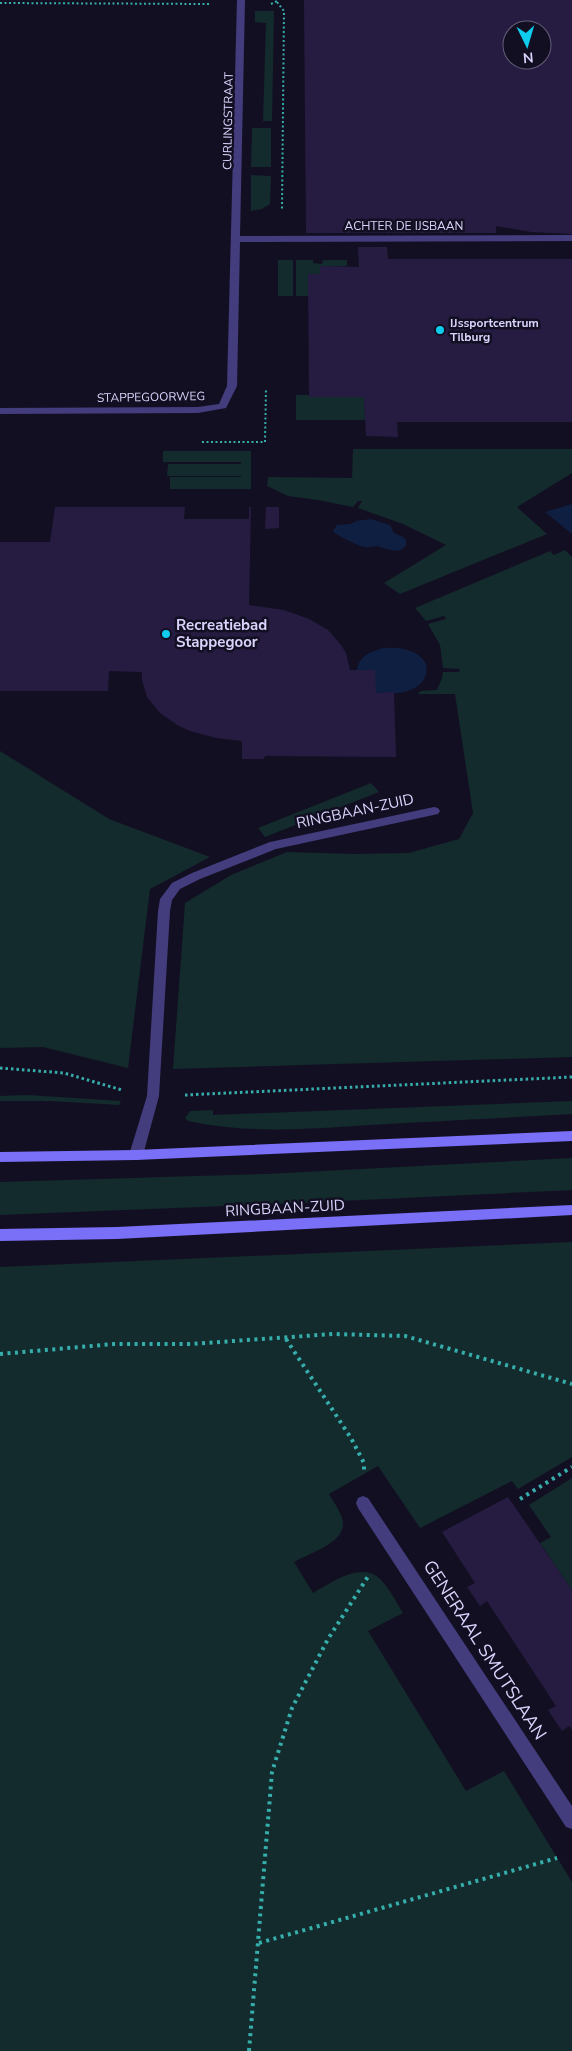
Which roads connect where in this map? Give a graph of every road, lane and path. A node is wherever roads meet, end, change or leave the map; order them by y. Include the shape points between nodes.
1 (242, 2) edge
2 (0, 3) edge
3 (572, 238) edge
4 (236, 240) junction
5 (0, 411) edge
6 (434, 811) dead end
7 (0, 1068) edge
8 (572, 1078) edge
9 (153, 1096) junction
10 (572, 1136) edge
11 (136, 1155) junction
12 (0, 1157) edge
13 (572, 1210) edge
14 (0, 1236) edge
15 (286, 1339) junction
16 (0, 1354) edge
17 (572, 1384) edge
18 (572, 1467) edge
19 (520, 1499) dead end
20 (363, 1503) joint
21 (395, 1549) junction
22 (572, 1820) edge
23 (557, 1858) dead end
24 (259, 1943) junction
25 (249, 2051) edge

1 - 2 path
1 - 4 street, CURLINGSTRAAT
3 - 4 street, ACHTER DE IJSBAAN
4 - 5 street, STAPPEGOORWEG via 232,386 223,406 198,410
6 - 9 street, RINGBAAN-ZUID via 274,845 176,886 166,899 164,911
7 - 9 path via 64,1073 109,1088
8 - 9 path
9 - 11 street, RINGBAAN-ZUID
10 - 11 main road
11 - 12 main road
13 - 14 main road, RINGBAAN-ZUID
15 - 16 path via 114,1344
15 - 17 path via 333,1334 405,1336
15 - 20 path via 364,1464
18 - 19 path
20 - 21 street, GENERAAL SMUTSLAAN
21 - 22 street, GENERAAL SMUTSLAAN
21 - 24 path via 375,1566 362,1585 328,1639 292,1708 272,1772
23 - 24 path
24 - 25 path

